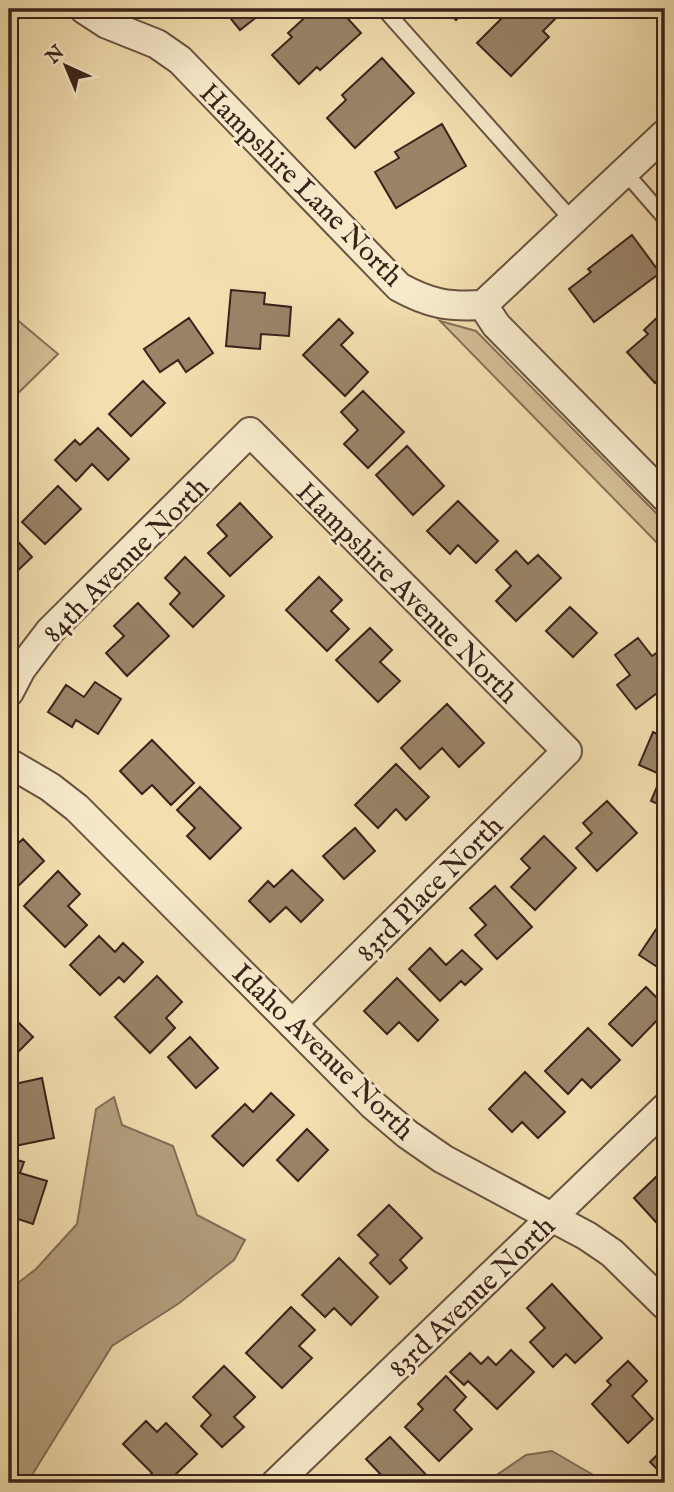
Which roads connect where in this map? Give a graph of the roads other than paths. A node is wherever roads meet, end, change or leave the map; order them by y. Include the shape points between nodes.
1 (84, 9) edge
2 (384, 9) edge
3 (665, 134) edge
4 (624, 171) junction
5 (665, 218) edge
6 (572, 220) junction
7 (483, 305) junction
8 (250, 432) joint
9 (665, 497) edge
10 (9, 692) edge
11 (567, 751) joint
12 (9, 763) edge
13 (292, 1024) junction
14 (665, 1108) edge
15 (552, 1218) junction
16 (665, 1305) edge
17 (276, 1483) edge

1 - 7 street, Hampshire Lane North via 180,60 399,287 445,305
2 - 6 lane
3 - 4 street
4 - 5 lane
4 - 6 street
6 - 7 street
7 - 9 street via 496,325
8 - 10 street, 84th Avenue North via 51,631
8 - 11 street, Hampshire Avenue North
11 - 13 street, 83rd Place North
12 - 13 street, Idaho Avenue North via 77,808
13 - 15 street, Idaho Avenue North via 407,1134 443,1159
14 - 15 street, 83rd Avenue North
15 - 16 street, Idaho Avenue North via 612,1253
15 - 17 street, 83rd Avenue North

